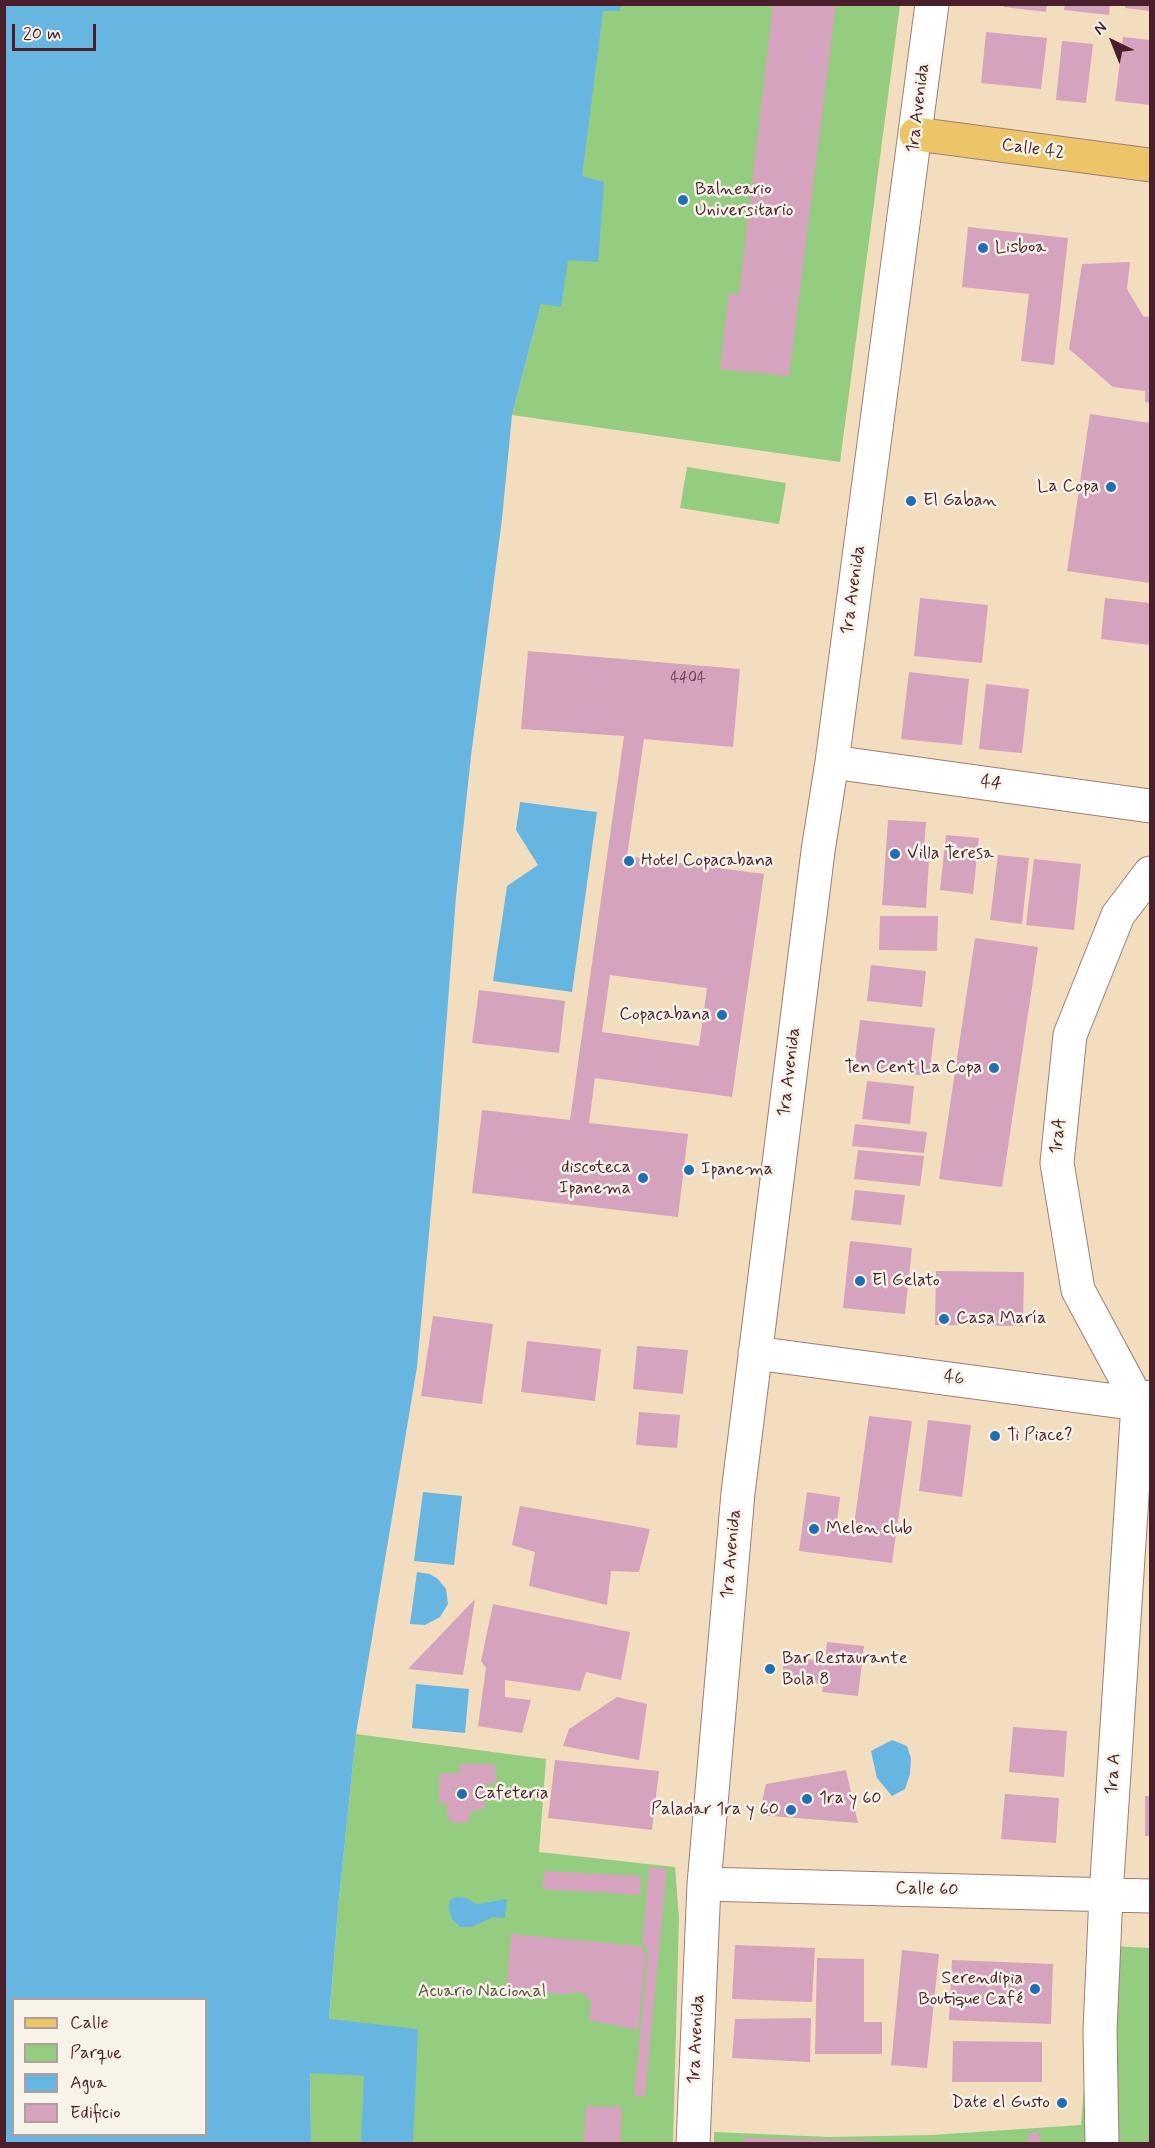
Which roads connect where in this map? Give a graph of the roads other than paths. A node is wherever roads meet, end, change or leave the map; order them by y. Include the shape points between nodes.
1 (932, 4) edge
2 (916, 134) junction
3 (1150, 165) edge
4 (832, 762) junction
5 (1150, 806) edge
6 (1150, 873) edge
7 (755, 1353) junction
8 (1146, 1409) edge
9 (704, 1884) junction
10 (1106, 1895) junction
11 (1150, 1896) edge
12 (693, 2139) edge
13 (1102, 2144) edge

1 - 2 street, 1ra Avenida
2 - 3 main road, Calle 42
2 - 4 street, 1ra Avenida
4 - 5 street, 44
4 - 7 street, 1ra Avenida
6 - 8 street, 1raA via 1118,915 1070,1035 1057,1163 1078,1290
7 - 8 street, 46
7 - 9 street, 1ra Avenida via 738,1493
8 - 10 street, 1ra A
9 - 10 street, Calle 60
9 - 12 street, 1ra Avenida
10 - 11 street, Calle 60
10 - 13 street, 1ra A via 1100,2030

